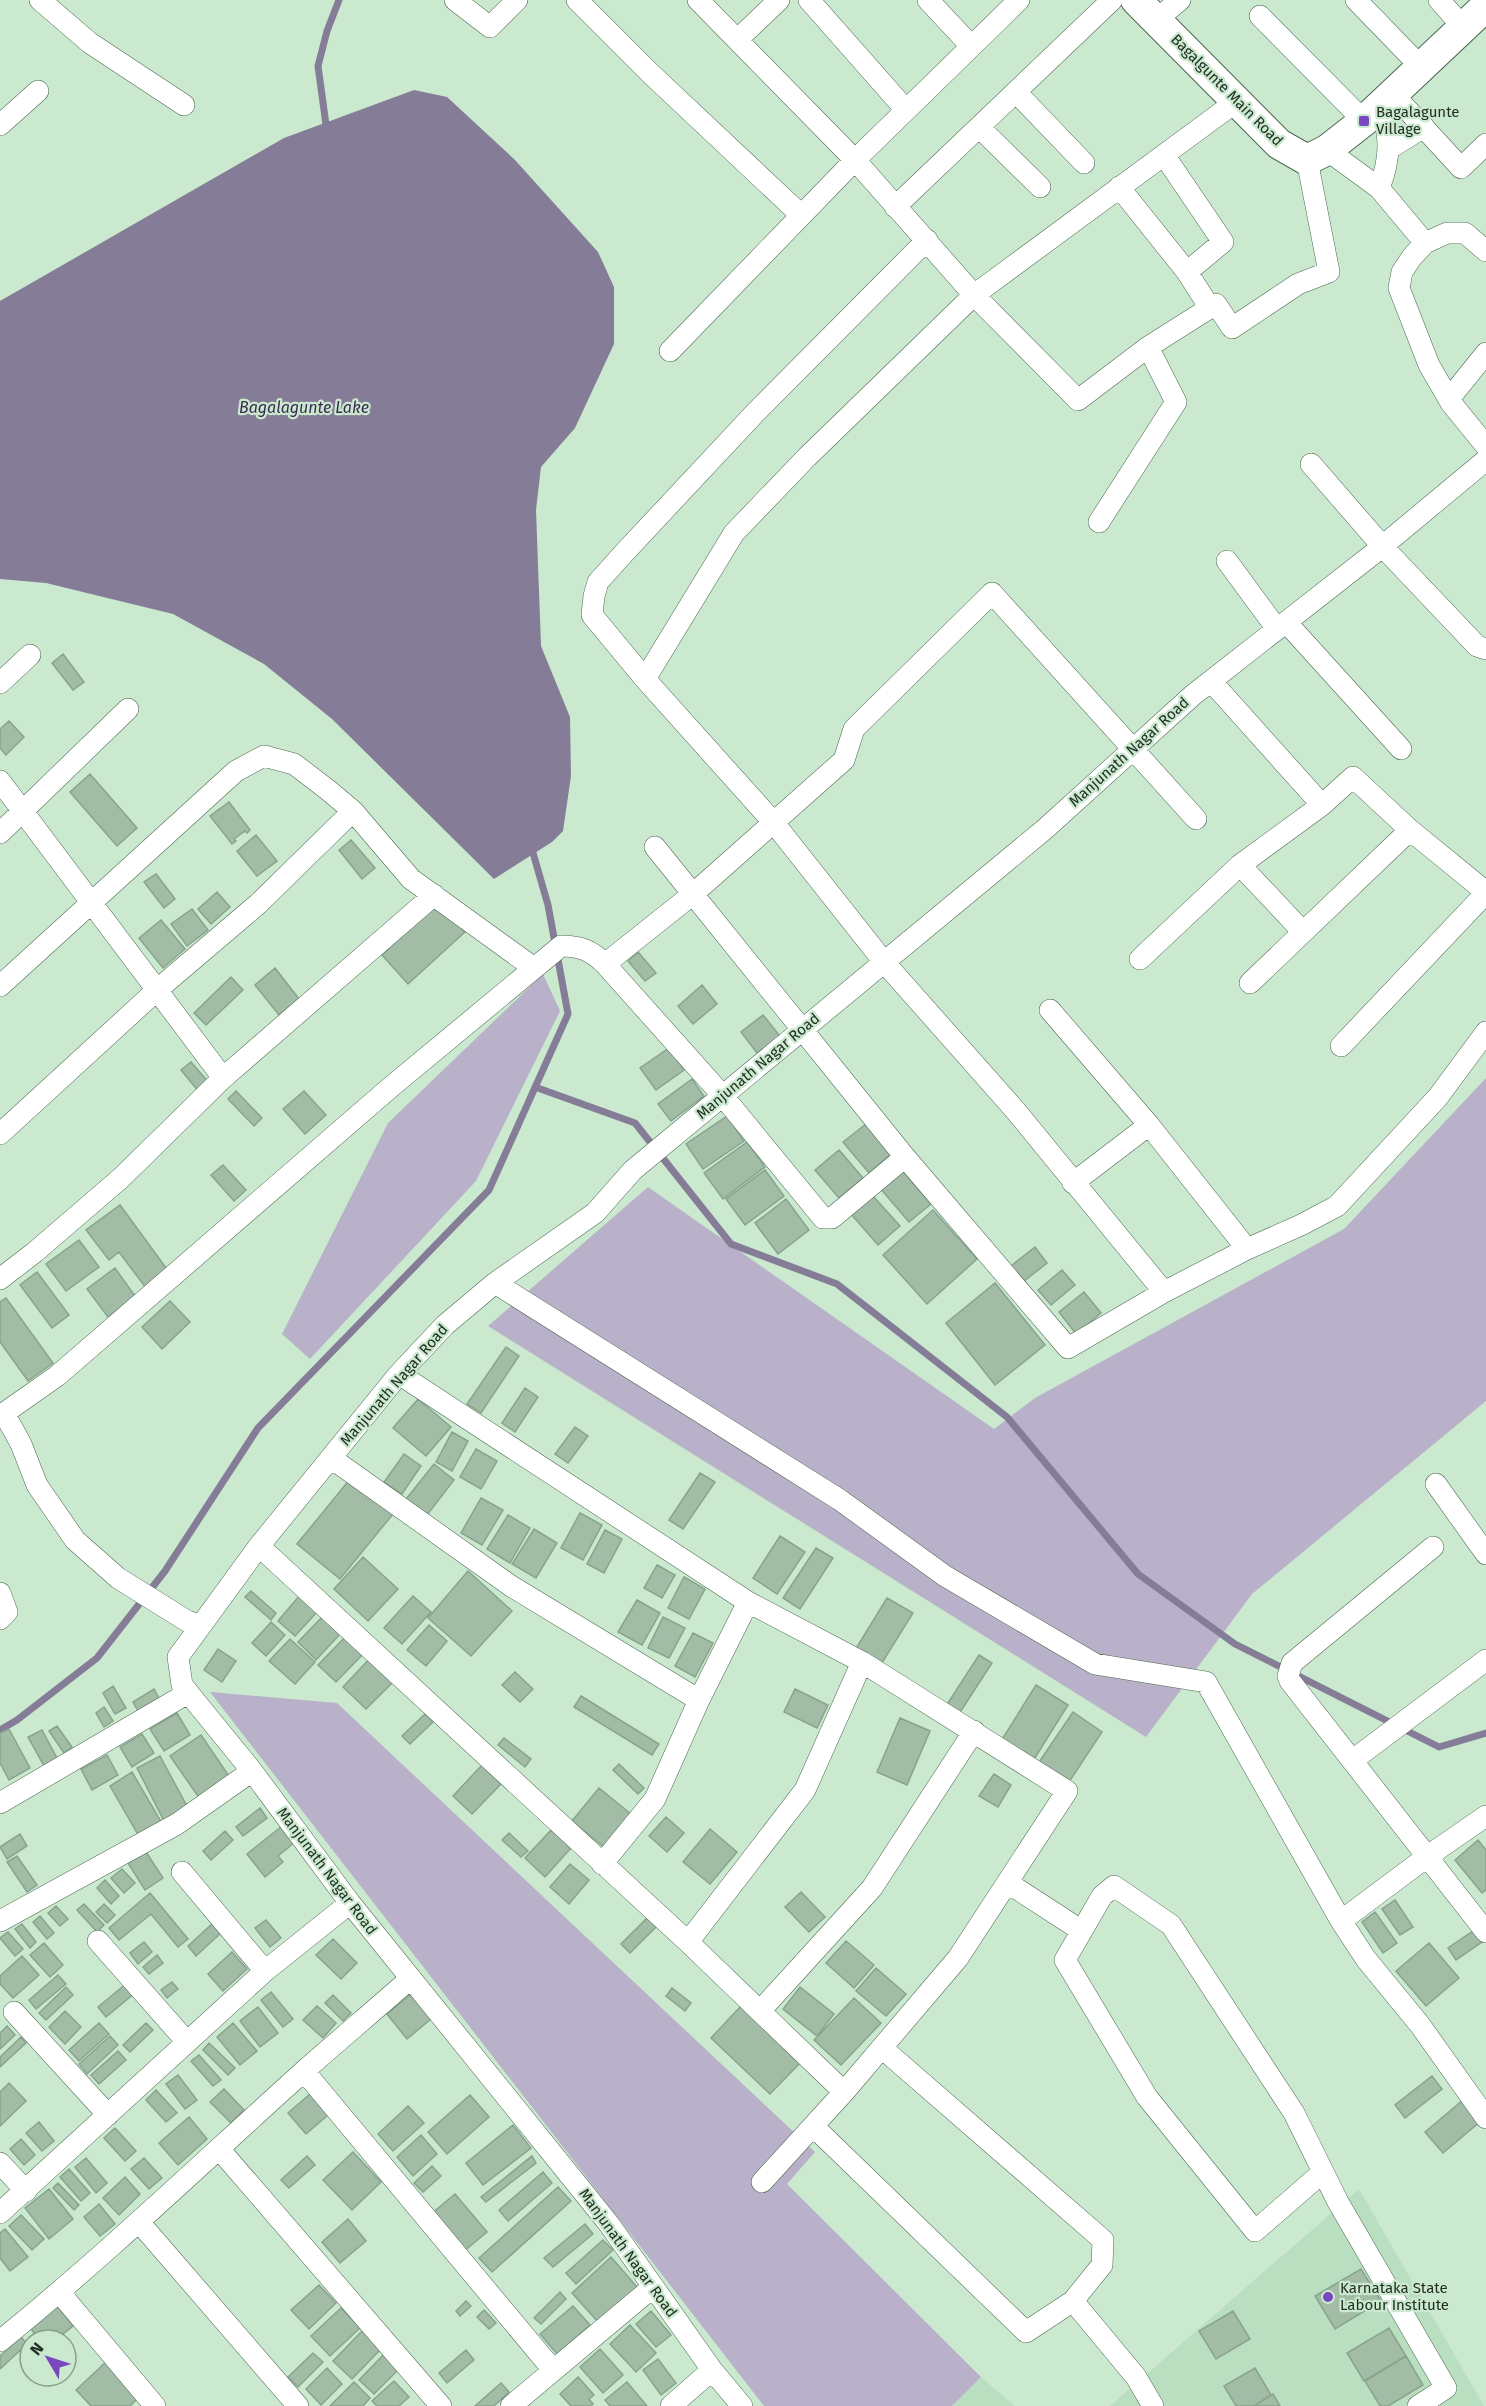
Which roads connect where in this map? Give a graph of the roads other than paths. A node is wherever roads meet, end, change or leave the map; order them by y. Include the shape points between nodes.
1 (40, 0) edge
2 (455, 0) edge
3 (517, 0) edge
4 (577, 0) edge
5 (698, 0) edge
6 (779, 0) edge
7 (809, 0) edge
8 (928, 0) edge
9 (1019, 0) edge
10 (1112, 0) edge
11 (1180, 0) edge
12 (1356, 0) edge
13 (1439, 0) edge
14 (1146, 10) edge
15 (1260, 16) dead end
16 (1478, 17) edge
17 (737, 40) junction
18 (971, 46) junction
19 (1421, 67) junction
20 (38, 91) dead end
21 (1016, 92) junction
22 (1237, 102) junction
23 (184, 105) dead end
24 (1379, 106) junction
25 (906, 110) junction
26 (0, 125) edge
27 (979, 127) junction
28 (1424, 127) junction
29 (1486, 144) edge
30 (1390, 148) junction
31 (1164, 155) junction
32 (1317, 155) junction
33 (855, 160) junction
34 (1084, 163) dead end
35 (1040, 187) dead end
36 (1119, 187) junction
37 (1379, 188) junction
38 (895, 207) junction
39 (801, 215) junction
40 (927, 240) junction
41 (1425, 243) junction
42 (1486, 251) edge
43 (1187, 272) junction
44 (974, 295) junction
45 (1210, 308) junction
46 (1148, 347) junction
47 (670, 351) dead end
48 (1486, 353) edge
49 (1449, 399) junction
50 (1486, 446) edge
51 (1486, 460) edge
52 (1311, 465) dead end
53 (1099, 522) dead end
54 (1383, 547) junction
55 (1227, 561) dead end
56 (1282, 625) junction
57 (1486, 649) edge
58 (30, 655) dead end
59 (645, 679) junction
60 (1211, 681) junction
61 (0, 683) edge
62 (128, 709) dead end
63 (1132, 749) junction
64 (1401, 749) dead end
65 (0, 781) edge
66 (1322, 805) junction
67 (24, 811) junction
68 (352, 811) junction
69 (1196, 819) dead end
70 (774, 823) junction
71 (1410, 830) junction
72 (0, 833) edge
73 (656, 847) dead end
74 (1240, 865) junction
75 (1484, 886) edge
76 (693, 894) junction
77 (434, 896) junction
78 (92, 903) junction
79 (1302, 932) junction
80 (1140, 959) dead end
81 (884, 962) junction
82 (604, 964) junction
83 (534, 968) junction
84 (1250, 983) dead end
85 (0, 986) edge
86 (158, 990) junction
87 (1050, 1010) dead end
88 (801, 1029) junction
89 (1486, 1032) edge
90 (1341, 1046) dead end
91 (223, 1078) junction
92 (722, 1095) junction
93 (1149, 1125) junction
94 (0, 1134) edge
95 (904, 1157) junction
96 (1073, 1183) junction
97 (1247, 1248) junction
98 (0, 1279) edge
99 (495, 1283) junction
100 (1164, 1292) junction
101 (399, 1374) junction
102 (2, 1414) edge
103 (331, 1458) junction
104 (1436, 1484) dead end
105 (259, 1546) junction
106 (1433, 1546) dead end
107 (1486, 1554) edge
108 (0, 1593) edge
109 (748, 1602) junction
110 (0, 1619) edge
111 (193, 1623) junction
112 (1486, 1660) edge
113 (862, 1662) junction
114 (188, 1693) junction
115 (699, 1700) junction
116 (974, 1731) junction
117 (1353, 1761) junction
118 (252, 1771) junction
119 (0, 1803) edge
120 (1486, 1816) edge
121 (1428, 1856) junction
122 (602, 1864) junction
123 (182, 1872) dead end
124 (1008, 1883) junction
125 (350, 1903) junction
126 (0, 1921) edge
127 (1341, 1921) junction
128 (1082, 1931) junction
129 (1486, 1932) edge
130 (98, 1941) dead end
131 (688, 1942) junction
132 (265, 1971) junction
133 (411, 1978) junction
134 (14, 2012) dead end
135 (760, 2012) junction
136 (187, 2042) junction
137 (882, 2048) junction
138 (304, 2071) junction
139 (844, 2092) junction
140 (108, 2115) junction
141 (1486, 2118) edge
142 (813, 2126) junction
143 (220, 2150) junction
144 (0, 2163) edge
145 (1323, 2172) junction
146 (762, 2182) dead end
147 (26, 2191) junction
148 (0, 2213) edge
149 (139, 2222) junction
150 (653, 2287) junction
151 (60, 2293) junction
152 (1073, 2301) junction
153 (0, 2341) edge
154 (553, 2370) junction
155 (712, 2370) junction
156 (155, 2406) edge
157 (298, 2406) edge
158 (441, 2406) edge
159 (511, 2406) edge
160 (671, 2406) edge
161 (742, 2406) edge
162 (1153, 2406) edge
163 (1418, 2406) edge

1 - 23 street via 90,43
2 - 3 street via 490,27
4 - 39 street
5 - 17 street
6 - 17 street
7 - 25 street
8 - 18 street
9 - 18 street
10 - 21 street
11 - 14 street
12 - 19 street
13 - 16 street
14 - 22 street, Bagalgunte Main Road
15 - 24 street
16 - 19 street
17 - 33 street
18 - 25 street
19 - 24 street
20 - 26 street
21 - 27 street
21 - 34 street
22 - 31 street
22 - 32 street, Bagalgunte Main Road via 1279,144
24 - 28 street
24 - 30 street
24 - 32 street
25 - 33 street
27 - 35 street
27 - 38 street
28 - 29 street via 1461,168
28 - 30 street
30 - 37 street
31 - 36 street
31 - 43 street via 1223,242
32 - 37 street
32 - 45 street via 1329,272 1298,284 1232,328 1216,304
33 - 38 street
33 - 39 street
36 - 43 street
36 - 44 street
37 - 41 street
38 - 40 street
39 - 47 street
40 - 44 street
40 - 59 street via 755,413 598,582 592,615
41 - 42 street via 1447,233 1465,233
41 - 49 street via 1402,272 1399,288 1429,365
43 - 45 street
44 - 46 street via 1078,400
44 - 59 street via 734,533
45 - 46 street
46 - 53 street via 1176,402
48 - 49 street
49 - 50 street
51 - 54 street, Manjunath Nagar Road
52 - 54 street
54 - 56 street, Manjunath Nagar Road
54 - 57 street via 1477,646
55 - 56 street
56 - 60 street, Manjunath Nagar Road
56 - 64 street
58 - 61 street
59 - 70 street
60 - 63 street, Manjunath Nagar Road
60 - 66 street
62 - 67 street
63 - 69 street
63 - 70 street via 992,593 854,729 844,760
63 - 81 street, Manjunath Nagar Road via 1045,829
65 - 67 street
66 - 71 street via 1353,777
66 - 74 street
67 - 72 street
67 - 78 street
68 - 77 street via 411,879
68 - 78 street via 294,764 264,756 236,771
68 - 86 street via 258,904
70 - 76 street
70 - 81 street
71 - 75 street
71 - 79 street
73 - 76 street
74 - 79 street
74 - 80 street
75 - 90 street
76 - 82 street
76 - 88 street
77 - 83 street
77 - 91 street
78 - 85 street
78 - 86 street
79 - 84 street
81 - 88 street, Manjunath Nagar Road
81 - 96 street via 1015,1110
82 - 83 street via 579,946 561,946
82 - 92 street
83 - 102 street via 57,1376
86 - 91 street
86 - 94 street
87 - 93 street
88 - 92 street, Manjunath Nagar Road
88 - 95 street
89 - 97 street via 1438,1097 1337,1206
91 - 98 street via 121,1178
92 - 95 street via 823,1218 832,1218
92 - 99 street, Manjunath Nagar Road via 633,1170 595,1213
93 - 96 street
93 - 97 street
95 - 100 street via 1068,1348
96 - 100 street
97 - 100 street
99 - 101 street, Manjunath Nagar Road via 446,1324
99 - 127 street via 840,1500 945,1576 1095,1664 1206,1682
101 - 103 street, Manjunath Nagar Road
101 - 109 street
102 - 111 street via 21,1444 37,1485 75,1540 118,1578
103 - 105 street, Manjunath Nagar Road
103 - 115 street via 511,1586
104 - 107 street
105 - 111 street, Manjunath Nagar Road
105 - 122 street
106 - 117 street via 1292,1663 1290,1681
108 - 110 street via 7,1612
109 - 113 street
109 - 115 street
111 - 114 street, Manjunath Nagar Road via 178,1657 182,1685
112 - 117 street
113 - 116 street
113 - 131 street via 805,1790
114 - 118 street, Manjunath Nagar Road
114 - 119 street
115 - 122 street via 655,1799
116 - 124 street via 1067,1791
116 - 135 street via 872,1888
117 - 121 street
118 - 125 street, Manjunath Nagar Road
118 - 126 street via 177,1824
120 - 121 street
121 - 127 street
121 - 129 street
122 - 131 street
123 - 132 street
124 - 128 street
124 - 137 street via 958,1958
125 - 132 street
125 - 133 street, Manjunath Nagar Road
127 - 141 street
128 - 145 street via 1102,1896 1114,1886 1171,1925 1294,2113
128 - 145 street via 1065,1960 1147,2097 1255,2231
130 - 136 street
131 - 135 street
132 - 136 street
133 - 138 street
133 - 150 street, Manjunath Nagar Road via 609,2224
134 - 140 street
135 - 139 street
136 - 140 street
137 - 139 street
137 - 152 street via 1103,2240 1102,2265
138 - 143 street
138 - 154 street
139 - 142 street
140 - 147 street
142 - 146 street
142 - 152 street via 1026,2332
143 - 149 street
143 - 158 street
144 - 147 street
145 - 163 street via 1446,2388
147 - 148 street
149 - 151 street
149 - 157 street
150 - 154 street
150 - 155 street, Manjunath Nagar Road
151 - 153 street
151 - 156 street
152 - 162 street via 1136,2377
154 - 159 street
155 - 160 street
155 - 161 street, Manjunath Nagar Road

